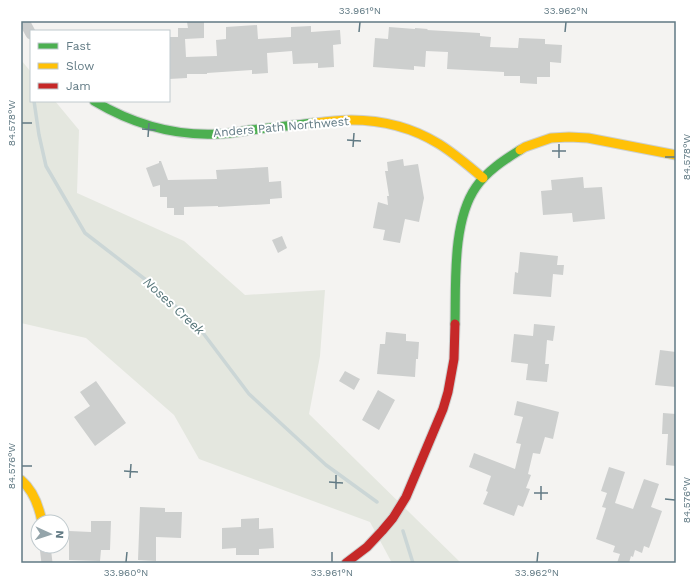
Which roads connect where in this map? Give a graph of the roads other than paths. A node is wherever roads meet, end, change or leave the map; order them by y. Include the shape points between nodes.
1 (24, 21) edge
2 (30, 32) edge
3 (96, 102) edge
4 (676, 154) edge
5 (483, 178) junction
6 (21, 480) edge
7 (40, 514) edge
8 (346, 563) edge

1 - 2 street
3 - 5 street, Anders Path Northwest via 130,120 185,133 217,134 341,120 387,124 417,133 439,144
4 - 5 street via 588,138 551,138 517,151
5 - 8 street via 464,211 460,228 454,359 444,405 406,497 393,518 367,547
6 - 7 street via 30,488

